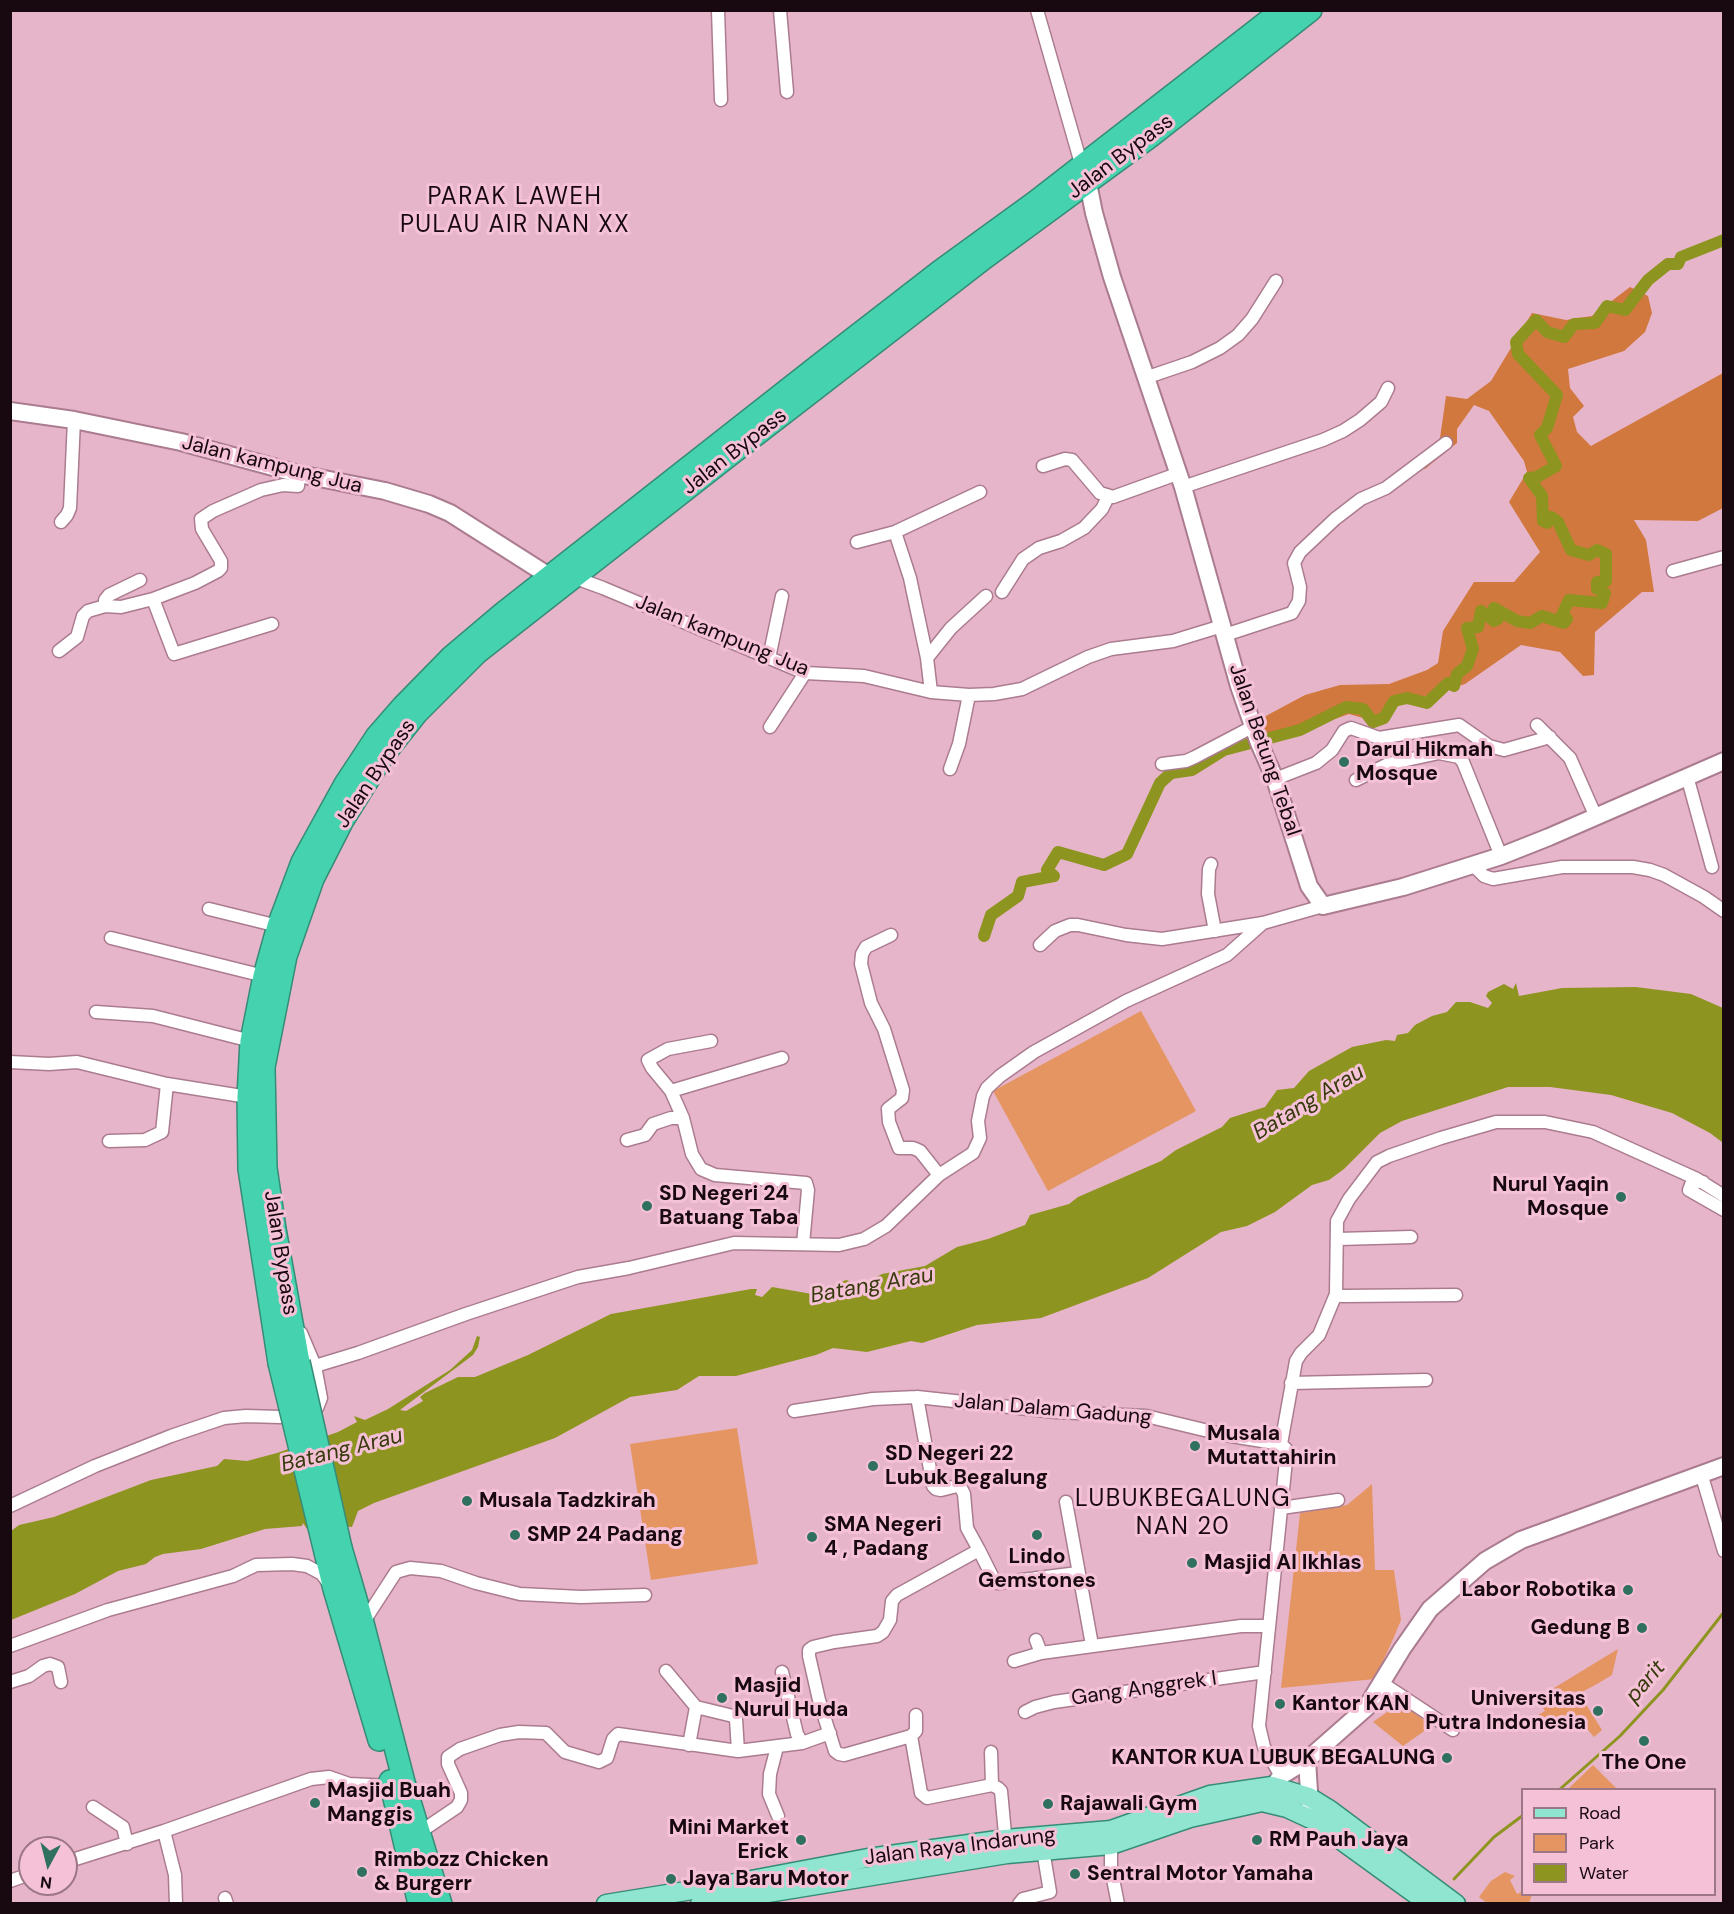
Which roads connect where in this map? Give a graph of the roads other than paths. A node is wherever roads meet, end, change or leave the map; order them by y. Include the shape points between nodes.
1 (718, 10) edge
2 (780, 10) edge
3 (1037, 10) edge
4 (1282, 10) edge
5 (1311, 10) edge
6 (787, 92) dead end
7 (721, 100) dead end
8 (1085, 175) junction
9 (1276, 281) dead end
10 (826, 371) junction
11 (1145, 378) junction
12 (1388, 388) dead end
13 (10, 411) edge
14 (74, 420) junction
15 (1446, 442) dead end
16 (1043, 466) dead end
17 (299, 474) junction
18 (1180, 481) junction
19 (980, 492) dead end
20 (1108, 497) junction
21 (61, 522) dead end
22 (895, 532) junction
23 (857, 542) dead end
24 (1724, 557) edge
25 (1673, 570) dead end
26 (549, 576) junction
27 (573, 577) junction
28 (140, 580) dead end
29 (1002, 592) dead end
30 (987, 596) dead end
31 (782, 597) dead end
32 (153, 599) junction
33 (105, 606) junction
34 (272, 624) dead end
35 (1223, 630) junction
36 (59, 651) dead end
37 (769, 658) junction
38 (927, 658) junction
39 (805, 673) junction
40 (931, 692) junction
41 (969, 695) junction
42 (1537, 725) dead end
43 (770, 727) dead end
44 (1256, 733) junction
45 (1550, 737) junction
46 (1724, 761) edge
47 (1162, 764) dead end
48 (950, 769) dead end
49 (1687, 776) junction
50 (1275, 779) junction
51 (1356, 780) dead end
52 (335, 817) junction
53 (1596, 817) junction
54 (1501, 856) junction
55 (1211, 864) dead end
56 (1473, 865) junction
57 (1712, 867) dead end
58 (1323, 906) junction
59 (209, 909) dead end
60 (1724, 911) edge
61 (1263, 923) junction
62 (278, 926) junction
63 (1215, 931) junction
64 (891, 935) dead end
65 (111, 938) dead end
66 (1040, 945) dead end
67 (264, 976) junction
68 (96, 1012) dead end
69 (251, 1041) junction
70 (711, 1041) dead end
71 (782, 1058) dead end
72 (10, 1062) edge
73 (256, 1067) junction
74 (167, 1084) junction
75 (671, 1091) junction
76 (248, 1097) junction
77 (683, 1118) junction
78 (627, 1140) dead end
79 (109, 1142) dead end
80 (939, 1175) junction
81 (1703, 1182) junction
82 (1724, 1196) edge
83 (1724, 1210) edge
84 (1411, 1237) dead end
85 (1338, 1239) junction
86 (803, 1244) junction
87 (1336, 1294) junction
88 (1456, 1295) dead end
89 (298, 1364) junction
90 (1426, 1380) dead end
91 (1291, 1383) junction
92 (917, 1397) junction
93 (794, 1411) dead end
94 (1281, 1444) junction
95 (1724, 1466) edge
96 (1701, 1473) junction
97 (1338, 1500) dead end
98 (1066, 1502) dead end
99 (10, 1506) edge
100 (1281, 1508) junction
101 (333, 1550) junction
102 (979, 1550) junction
103 (1724, 1551) edge
104 (1078, 1573) junction
105 (333, 1590) junction
106 (645, 1595) dead end
107 (363, 1623) junction
108 (1269, 1626) junction
109 (1036, 1640) dead end
110 (1092, 1645) junction
111 (10, 1646) edge
112 (1041, 1653) junction
113 (1014, 1660) dead end
114 (666, 1671) dead end
115 (782, 1672) dead end
116 (1264, 1672) junction
117 (10, 1682) edge
118 (61, 1682) dead end
119 (1382, 1683) junction
120 (696, 1707) junction
121 (1025, 1712) dead end
122 (916, 1715) dead end
123 (1453, 1730) dead end
124 (830, 1733) junction
125 (911, 1736) junction
126 (802, 1743) junction
127 (689, 1745) junction
128 (777, 1747) junction
129 (738, 1751) junction
130 (990, 1752) dead end
131 (1307, 1761) junction
132 (1277, 1781) junction
133 (992, 1785) junction
134 (391, 1786) junction
135 (1309, 1797) junction
136 (1262, 1802) junction
137 (93, 1807) dead end
138 (778, 1816) dead end
139 (1313, 1820) junction
140 (165, 1831) junction
141 (421, 1836) junction
142 (127, 1844) junction
143 (1111, 1845) junction
144 (1006, 1846) junction
145 (1043, 1850) junction
146 (78, 1858) edge
147 (877, 1866) junction
148 (176, 1904) edge
149 (419, 1904) edge
150 (441, 1904) edge
151 (606, 1904) edge
152 (700, 1904) edge
153 (1019, 1904) edge
154 (1118, 1904) edge
155 (1429, 1904) edge
156 (1456, 1904) edge

1 - 7 street
2 - 6 street
3 - 8 street, Jalan Betung Tebal
4 - 8 highway, Jalan Bypass
5 - 8 highway, Jalan Bypass via 1151,136
8 - 10 highway, Jalan Bypass via 940,271
8 - 11 street, Jalan Betung Tebal via 1112,277
9 - 11 street via 1238,335 1192,362
10 - 26 highway, Jalan Bypass
10 - 27 highway, Jalan Bypass via 730,455
11 - 18 street, Jalan Betung Tebal
12 - 18 street via 1381,402 1360,420 1323,440
13 - 14 street, Jalan kampung Jua
14 - 17 street, Jalan kampung Jua via 181,442
14 - 21 street via 70,508
15 - 35 street, Jalan kampung Jua via 1386,488 1361,499 1300,552 1294,563 1299,601 1292,613
16 - 20 street via 1072,460
17 - 26 street, Jalan kampung Jua via 429,504 450,513
17 - 32 street via 298,486 272,486 204,516 202,529 217,552 221,568
18 - 20 street
18 - 35 street, Jalan Betung Tebal
19 - 22 street
20 - 29 street via 1084,528 1023,559
22 - 23 street
22 - 38 street via 910,578
24 - 25 street
26 - 52 highway, Jalan Bypass via 451,657 403,706 376,737
27 - 37 street, Jalan kampung Jua
27 - 52 highway, Jalan Bypass via 477,654 417,713
28 - 33 street via 109,595
30 - 38 street via 951,628
31 - 37 street
32 - 33 street via 121,607
32 - 34 street via 174,654
33 - 36 street via 84,613 76,638
35 - 41 street, Jalan kampung Jua via 1111,649 1022,689
35 - 44 street, Jalan Betung Tebal
37 - 39 street, Jalan kampung Jua
38 - 40 street
39 - 40 street, Jalan kampung Jua via 864,676
39 - 43 street
40 - 41 street, Jalan kampung Jua
41 - 48 street
42 - 45 street
44 - 47 street via 1189,760
44 - 50 street, Jalan Betung Tebal
45 - 50 street via 1499,750 1459,725 1379,738 1351,728 1344,730 1332,750 1316,763
45 - 53 street via 1572,763
46 - 49 street
49 - 53 street
49 - 57 street
50 - 58 street, Jalan Betung Tebal via 1310,886
51 - 54 street via 1388,764 1439,753 1459,757
52 - 62 highway, Jalan Bypass via 302,862
52 - 73 highway, Jalan Bypass via 292,936
53 - 54 street
54 - 56 street
55 - 63 street via 1208,894
56 - 58 street
56 - 60 street via 1493,879 1562,867 1650,870
58 - 61 street
59 - 62 street
61 - 63 street
61 - 80 street via 1227,956 1126,1001 1034,1052 1000,1076 983,1096 978,1121 980,1138 973,1154
62 - 67 highway, Jalan Bypass
63 - 66 street via 1162,939 1070,925 1055,931
64 - 80 street via 866,947 861,964 903,1090 902,1098 888,1109 889,1122 899,1148 920,1152
65 - 67 street
67 - 69 highway, Jalan Bypass
68 - 69 street via 153,1016
69 - 73 highway, Jalan Bypass
70 - 75 street via 668,1049 648,1060
71 - 75 street
72 - 74 street via 77,1062
73 - 76 highway, Jalan Bypass
73 - 89 highway, Jalan Bypass via 266,1168
74 - 76 street
74 - 79 street via 162,1132 145,1140
75 - 77 street
76 - 89 highway, Jalan Bypass via 249,1169
77 - 78 street via 653,1124 645,1135
77 - 86 street via 692,1154 701,1169 715,1175 806,1184
80 - 86 street via 886,1226 864,1239 839,1245
81 - 82 street
81 - 83 street via 1692,1182 1689,1190
81 - 85 street via 1593,1132 1545,1122 1496,1122 1377,1162 1339,1217
84 - 85 street
85 - 87 street
86 - 89 street via 734,1244 578,1277 358,1353
87 - 88 street
87 - 91 street via 1319,1335 1296,1361
89 - 99 street via 321,1398 317,1408 280,1418 224,1418 95,1466
89 - 101 highway, Jalan Bypass, bridge
90 - 91 street
91 - 94 street
92 - 93 street, Jalan Dalam Gadung
92 - 94 street, Jalan Dalam Gadung via 1056,1412 1146,1416
92 - 102 street via 933,1486 941,1490 961,1488 967,1528
94 - 100 street via 1286,1449
95 - 96 street
96 - 103 street
96 - 119 street via 1521,1540 1485,1560 1430,1609
97 - 100 street
98 - 104 street
100 - 108 street
101 - 105 highway, Jalan Bypass
101 - 107 highway, Jalan Bypass
102 - 104 street via 998,1583
102 - 124 street via 897,1595 892,1601 890,1620 877,1636 811,1648 808,1656
104 - 110 street
105 - 111 street via 322,1574 307,1566 256,1565 233,1576 108,1610
105 - 134 highway, Jalan Bypass
106 - 107 street via 520,1594 441,1571 410,1568 396,1572
107 - 141 highway, Jalan Bypass
108 - 110 street
108 - 116 street
109 - 112 street
110 - 112 street
112 - 113 street
114 - 120 street
115 - 126 street
116 - 121 street, Gang Anggrek I via 1054,1702
116 - 132 street via 1259,1726
117 - 118 street via 50,1664 58,1667
119 - 123 street
119 - 131 street via 1366,1708
120 - 127 street
120 - 129 street via 736,1719
122 - 125 street via 916,1731
124 - 125 street via 836,1751 844,1755
124 - 126 street
125 - 133 street via 922,1796 932,1798
126 - 128 street
127 - 129 street
127 - 141 street via 618,1734 607,1758 599,1762 565,1752 546,1733 519,1732 482,1740 448,1757 461,1800 457,1808
128 - 129 street
128 - 138 street via 769,1794
130 - 133 street
131 - 132 street
131 - 135 street
132 - 135 main road, Jalan Raya Indarung
132 - 136 street
132 - 144 main road, Jalan Raya Indarung via 1210,1795 1111,1830
133 - 144 street via 1000,1791
134 - 140 street via 349,1784 329,1777 311,1779
134 - 149 highway, Jalan Bypass
135 - 139 street
135 - 156 main road, Jalan Raya Indarung
136 - 139 main road, Jalan Raya Indarung
136 - 143 main road, Jalan Raya Indarung via 1190,1818
137 - 142 street via 123,1827
139 - 155 main road, Jalan Raya Indarung
140 - 142 street
140 - 148 street via 175,1875
141 - 150 highway, Jalan Bypass
142 - 146 street
143 - 145 main road, Jalan Raya Indarung
143 - 154 street
144 - 145 main road, Jalan Raya Indarung
144 - 147 main road, Jalan Raya Indarung
145 - 153 street via 1050,1892 1023,1899
147 - 151 main road, Jalan Raya Indarung
147 - 152 main road, Jalan Raya Indarung

